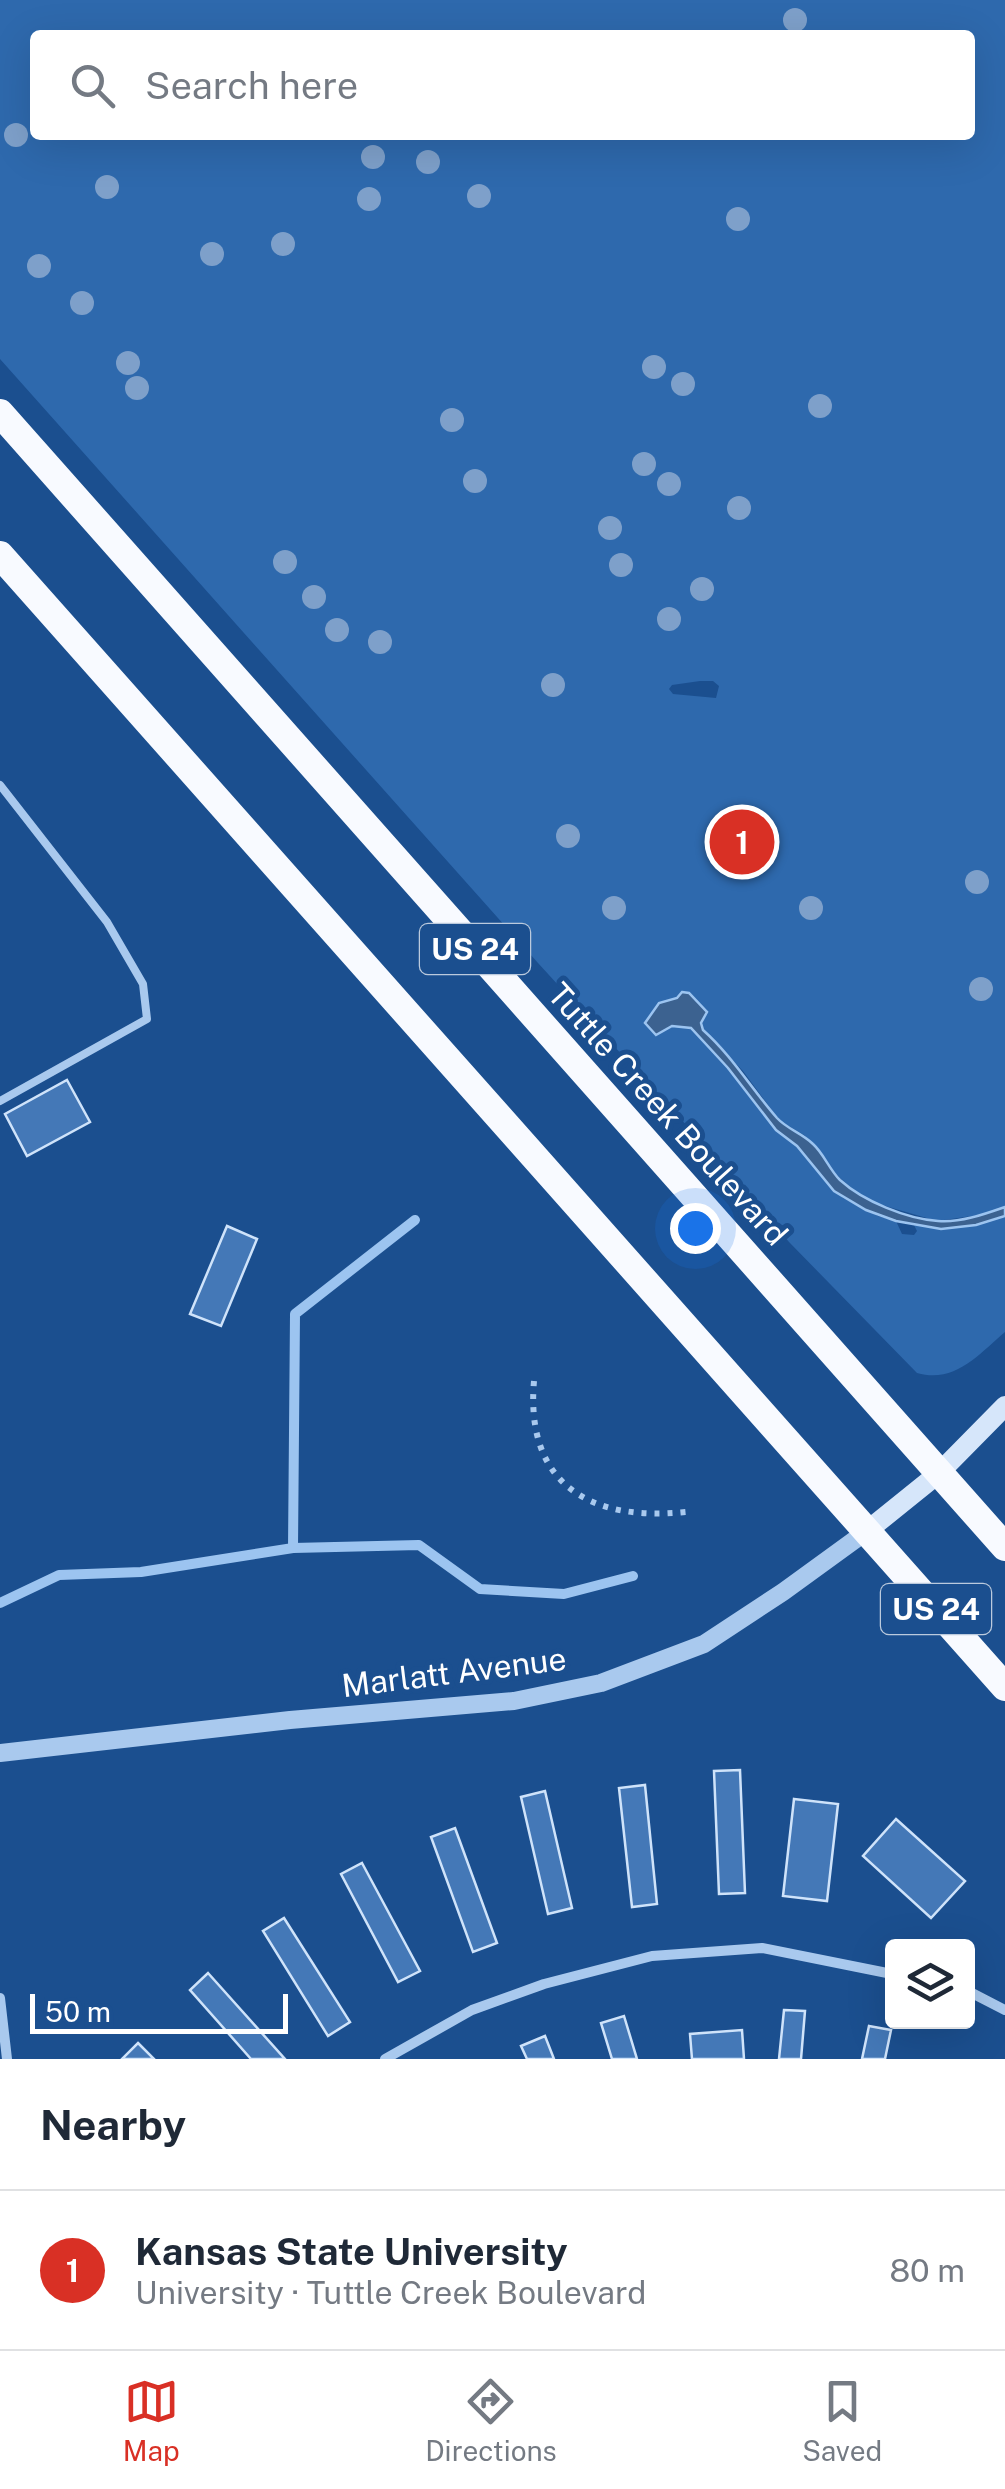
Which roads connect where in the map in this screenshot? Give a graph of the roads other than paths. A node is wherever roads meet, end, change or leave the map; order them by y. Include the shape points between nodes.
1 (0, 413) edge
2 (0, 555) edge
3 (0, 784) edge
4 (0, 1101) edge
5 (1005, 1406) edge
6 (939, 1473) junction
7 (867, 1531) junction
8 (1005, 1547) edge
9 (1005, 1687) edge
10 (0, 1753) edge
11 (885, 1973) edge
12 (975, 1995) edge
13 (0, 1998) edge
14 (1005, 2010) edge
15 (7, 2059) edge
16 (385, 2059) edge

1 - 6 highway, Tuttle Creek Boulevard / US 24
2 - 7 highway, US 24
3 - 4 lane via 108,922 142,984 148,1019
5 - 6 main road, Marlatt Avenue
6 - 7 main road, Marlatt Avenue
6 - 8 highway, Tuttle Creek Boulevard / US 24
7 - 9 highway, US 24
7 - 10 street, Marlatt Avenue via 704,1644 601,1684 514,1701
11 - 16 street via 762,1948 652,1956 472,2010
12 - 14 street
13 - 15 street

